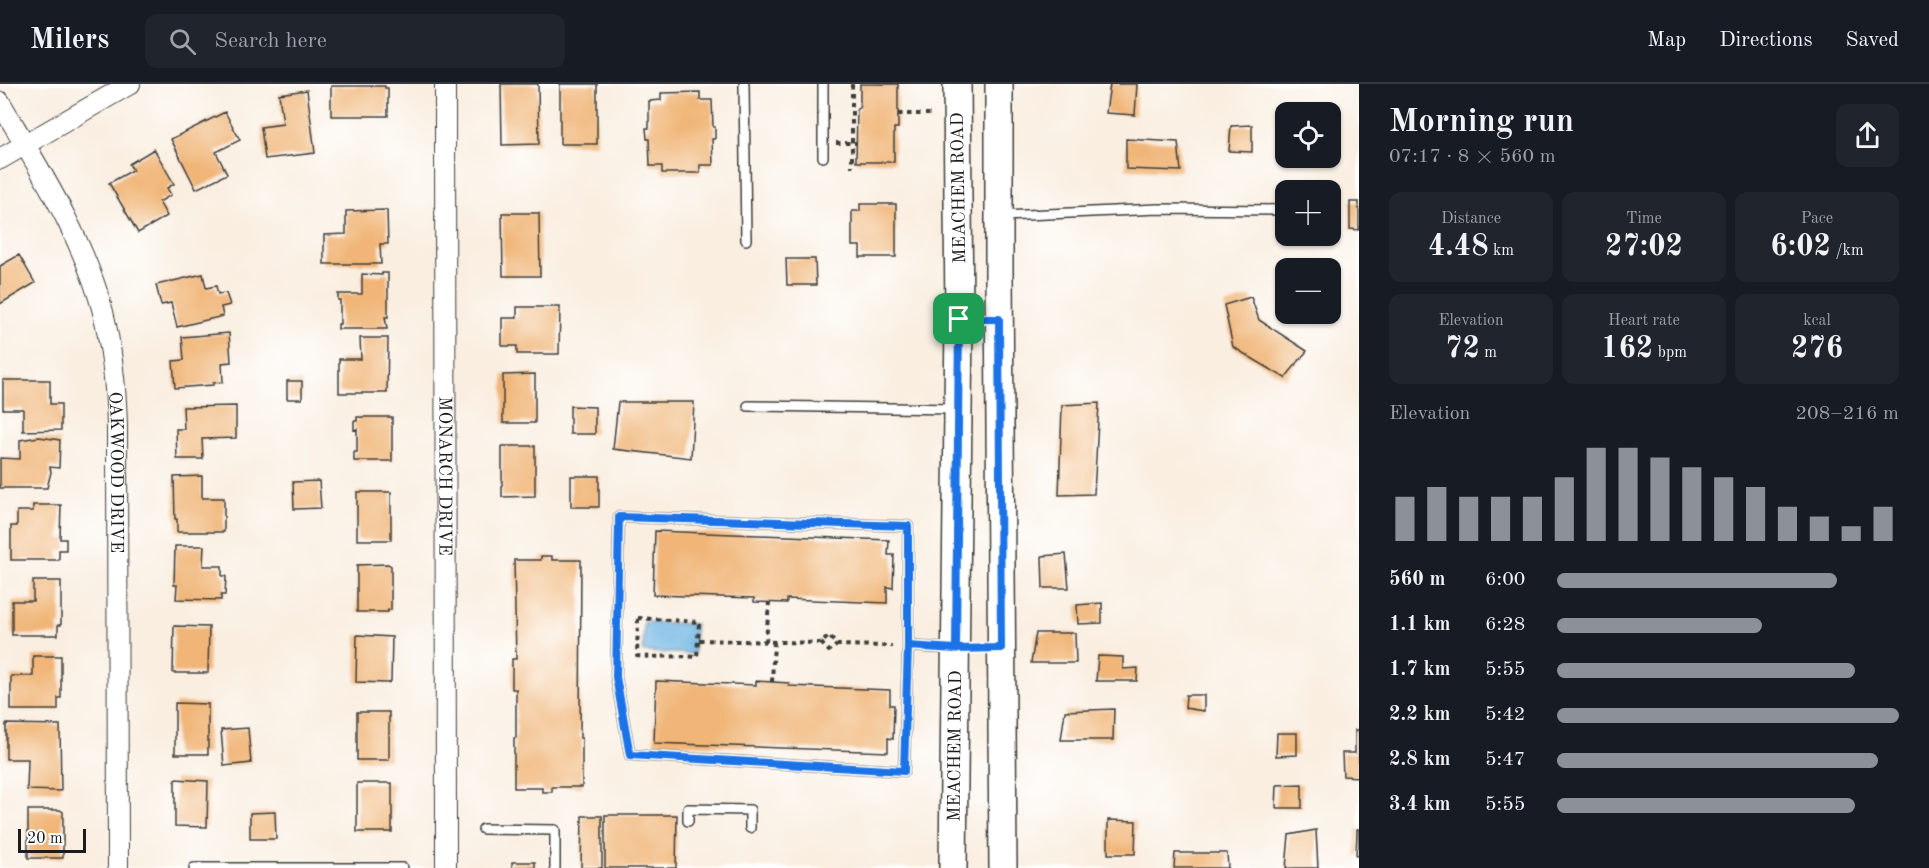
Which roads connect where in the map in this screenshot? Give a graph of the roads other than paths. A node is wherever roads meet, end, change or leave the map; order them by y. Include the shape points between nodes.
1 (130, 84) edge
2 (445, 84) edge
3 (744, 84) edge
4 (823, 84) edge
5 (957, 84) edge
6 (999, 84) edge
7 (0, 102) edge
8 (25, 145) junction
9 (823, 157) dead end
10 (0, 159) edge
11 (1275, 210) edge
12 (1000, 216) junction
13 (746, 240) dead end
14 (959, 319) junction
15 (999, 319) junction
16 (748, 406) dead end
17 (958, 410) junction
18 (908, 646) junction
19 (1001, 648) junction
20 (956, 649) junction
21 (688, 820) dead end
22 (750, 828) dead end
23 (483, 829) dead end
24 (118, 868) edge
25 (194, 868) edge
26 (403, 868) edge
27 (446, 868) edge
28 (555, 868) edge
29 (953, 868) edge
30 (1003, 868) edge

1 - 8 street
2 - 27 street, MONARCH DRIVE
3 - 13 lane
4 - 9 lane
5 - 14 street, MEACHEM ROAD
6 - 12 street
7 - 8 street, OAKWOOD DRIVE
8 - 10 street
8 - 24 street, OAKWOOD DRIVE via 76,238 91,274 109,339 116,387
11 - 12 lane via 1158,209
12 - 15 street
14 - 15 street
14 - 17 street, MEACHEM ROAD
15 - 19 street
16 - 17 lane
17 - 20 street, MEACHEM ROAD
18 - 18 lane via 904,771 630,755 616,677 619,517 908,526
18 - 20 lane
19 - 20 street
19 - 30 street
20 - 29 street, MEACHEM ROAD
21 - 22 lane via 688,808 750,810
23 - 28 lane via 555,830
25 - 26 lane

